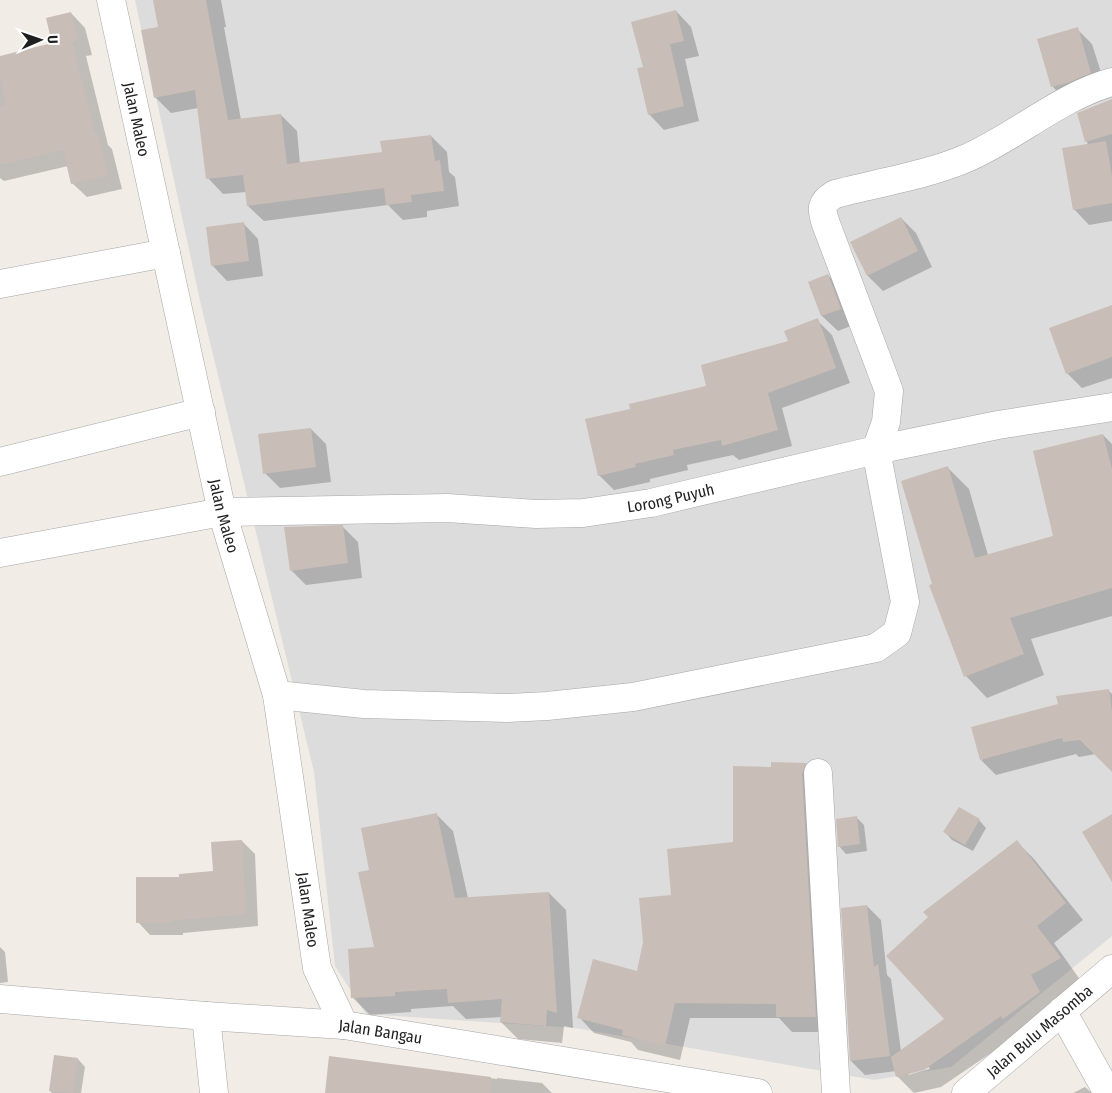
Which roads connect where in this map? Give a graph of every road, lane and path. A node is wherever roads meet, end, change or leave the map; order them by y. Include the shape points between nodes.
1 (111, 0) edge
2 (1112, 82) edge
3 (166, 253) junction
4 (0, 284) edge
5 (1112, 407) edge
6 (201, 412) junction
7 (876, 450) junction
8 (0, 462) edge
9 (222, 512) junction
10 (0, 553) edge
11 (277, 695) junction
12 (818, 773) dead end
13 (1112, 969) edge
14 (0, 999) edge
15 (1062, 1011) junction
16 (206, 1016) junction
17 (344, 1025) junction
18 (214, 1093) edge
19 (758, 1093) edge
20 (836, 1093) edge
21 (966, 1093) edge
22 (1108, 1093) edge

1 - 3 street, Jalan Maleo
2 - 7 street via 1047,112 967,158 835,194 824,203 822,209 826,224 889,391 886,422
3 - 4 street
3 - 6 street, Jalan Maleo
5 - 7 street, Lorong Puyuh via 998,425
6 - 8 street
6 - 9 street, Jalan Maleo
7 - 9 street, Lorong Puyuh via 651,502 583,513 536,514 447,508
7 - 11 street via 905,602 897,633 876,648 633,698 547,706 364,704
9 - 10 street, Lorong Puyuh
9 - 11 street, Jalan Maleo
11 - 17 street, Jalan Maleo via 317,968
12 - 20 street
13 - 15 street, Jalan Bulu Masomba
14 - 16 street, Jalan Bangau
15 - 21 street, Jalan Bulu Masomba
15 - 22 street
16 - 17 street, Jalan Bangau
16 - 18 street
17 - 19 street, Jalan Bangau

